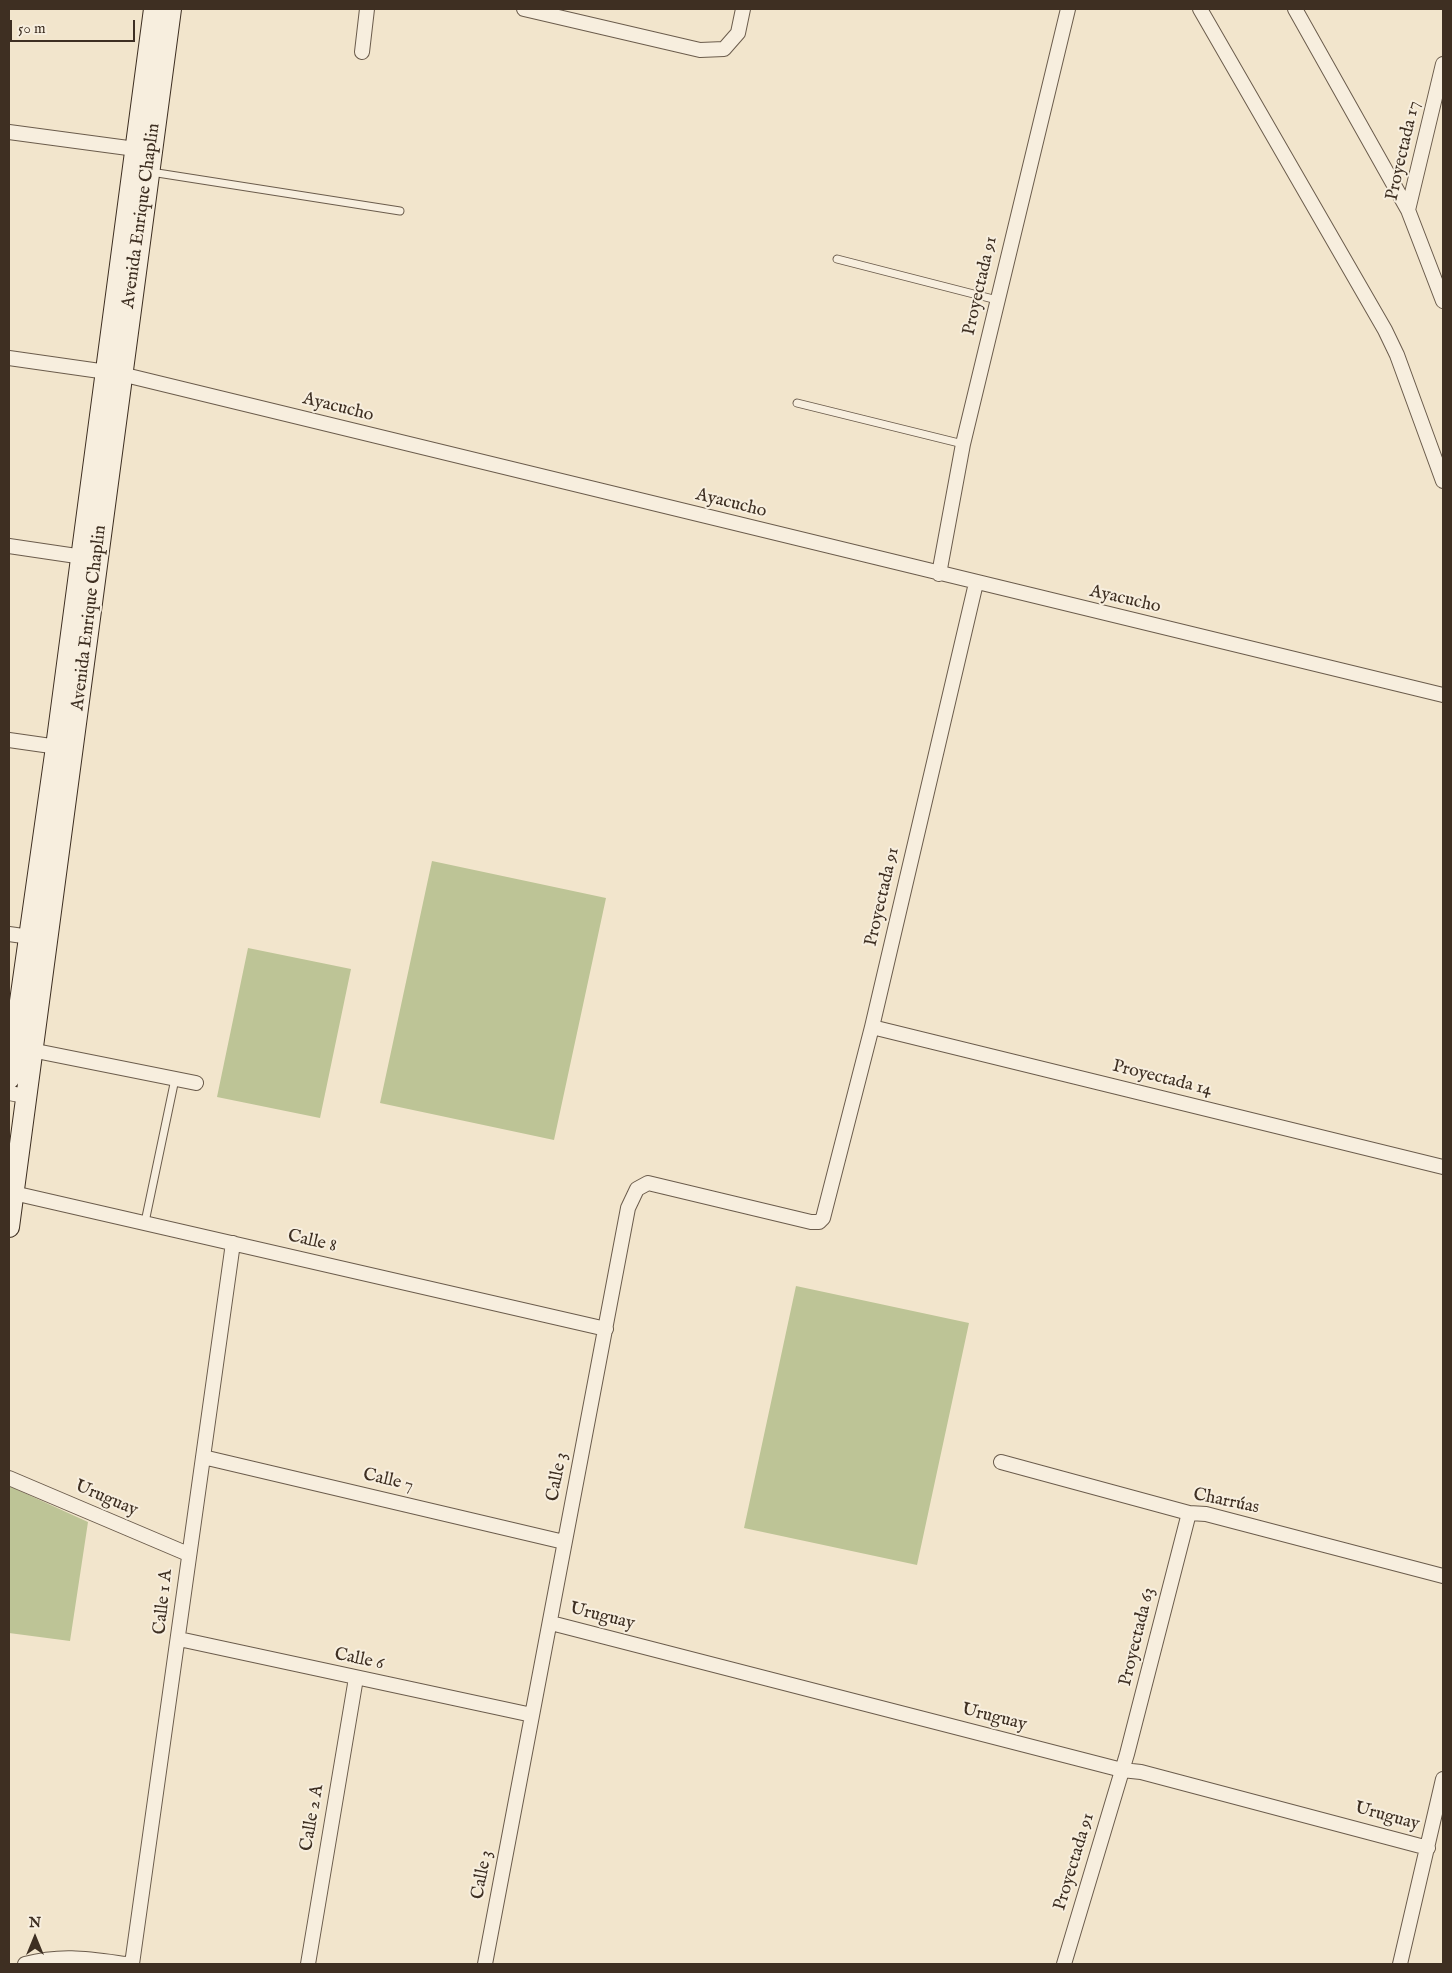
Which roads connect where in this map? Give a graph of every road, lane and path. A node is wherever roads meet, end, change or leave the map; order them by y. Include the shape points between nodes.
1 (154, 9) edge
2 (171, 9) edge
3 (367, 9) edge
4 (524, 9) edge
5 (743, 9) edge
6 (1068, 9) edge
7 (1200, 9) edge
8 (1295, 9) edge
9 (362, 52) dead end
10 (1443, 64) edge
11 (9, 132) edge
12 (143, 150) junction
13 (148, 171) junction
14 (1408, 210) junction
15 (400, 211) dead end
16 (837, 259) dead end
17 (997, 300) junction
18 (1443, 301) edge
19 (9, 358) edge
20 (112, 372) junction
21 (797, 404) dead end
22 (964, 444) junction
23 (1443, 481) edge
24 (9, 546) edge
25 (89, 558) junction
26 (939, 574) junction
27 (976, 583) junction
28 (1443, 695) edge
29 (9, 740) edge
30 (64, 748) junction
31 (9, 934) edge
32 (38, 938) junction
33 (872, 1027) junction
34 (31, 1050) junction
35 (9, 1079) edge
36 (175, 1079) junction
37 (196, 1083) dead end
38 (17, 1095) edge
39 (1443, 1167) edge
40 (11, 1193) edge
41 (824, 1218) joint
42 (145, 1222) junction
43 (9, 1227) edge
44 (233, 1243) junction
45 (606, 1329) junction
46 (203, 1457) junction
47 (1002, 1462) dead end
48 (9, 1478) edge
49 (1189, 1513) junction
50 (564, 1542) junction
51 (188, 1554) junction
52 (1443, 1576) edge
53 (551, 1623) junction
54 (179, 1639) junction
55 (356, 1678) junction
56 (532, 1715) junction
57 (1122, 1770) junction
58 (1443, 1779) edge
59 (1428, 1848) junction
60 (25, 1964) edge
61 (126, 1964) edge
62 (132, 1964) edge
63 (308, 1964) edge
64 (485, 1964) edge
65 (1064, 1964) edge
66 (1400, 1964) edge

1 - 12 street, Avenida Enrique Chaplin
2 - 12 street, Avenida Enrique Chaplin
3 - 9 street
4 - 5 street via 700,50 724,48 738,33
6 - 17 street, Proyectada 91
7 - 23 street via 1385,330
8 - 14 street
10 - 14 street, Proyectada 17
11 - 12 street
12 - 13 street, Avenida Enrique Chaplin
12 - 20 street, Avenida Enrique Chaplin
13 - 15 lane
13 - 20 street, Avenida Enrique Chaplin
14 - 18 street, Proyectada 17
16 - 17 lane
17 - 22 street, Proyectada 91
19 - 20 street, Ayacucho
20 - 25 street, Avenida Enrique Chaplin
20 - 26 street, Ayacucho
21 - 22 lane
22 - 26 street, Proyectada 91
24 - 25 street
25 - 30 street, Avenida Enrique Chaplin
26 - 27 street, Ayacucho
27 - 28 street, Ayacucho
27 - 33 street, Proyectada 91
29 - 30 street
30 - 32 street, Avenida Enrique Chaplin
31 - 32 street
32 - 34 street, Avenida Enrique Chaplin
32 - 35 street, Avenida Enrique Chaplin
33 - 39 street, Proyectada 14
33 - 41 street, Proyectada 91
34 - 36 street
34 - 38 street, Avenida Enrique Chaplin
36 - 37 street
36 - 42 lane
38 - 40 street, Avenida Enrique Chaplin
40 - 42 street, Calle 8
40 - 43 street, Avenida Enrique Chaplin
41 - 45 street, Calle 3 via 811,1222 648,1184 637,1189 628,1208
42 - 44 street, Calle 8
44 - 45 street, Calle 8
44 - 46 street, Calle 1 A
45 - 50 street, Calle 3
46 - 50 street, Calle 7
46 - 51 street, Calle 1 A
47 - 49 street, Charrúas
48 - 51 street, Uruguay
49 - 52 street, Charrúas via 1206,1514
49 - 57 street, Proyectada 63
50 - 53 street, Calle 3
51 - 54 street, Calle 1 A
53 - 56 street, Calle 3
53 - 57 street, Uruguay
54 - 55 street, Calle 6
54 - 62 street, Calle 1 A
55 - 56 street, Calle 6
55 - 63 street, Calle 2 A
56 - 64 street, Calle 3
57 - 59 street, Uruguay via 1142,1772
57 - 65 street, Proyectada 91
58 - 59 street
59 - 66 street
60 - 61 street via 73,1956

